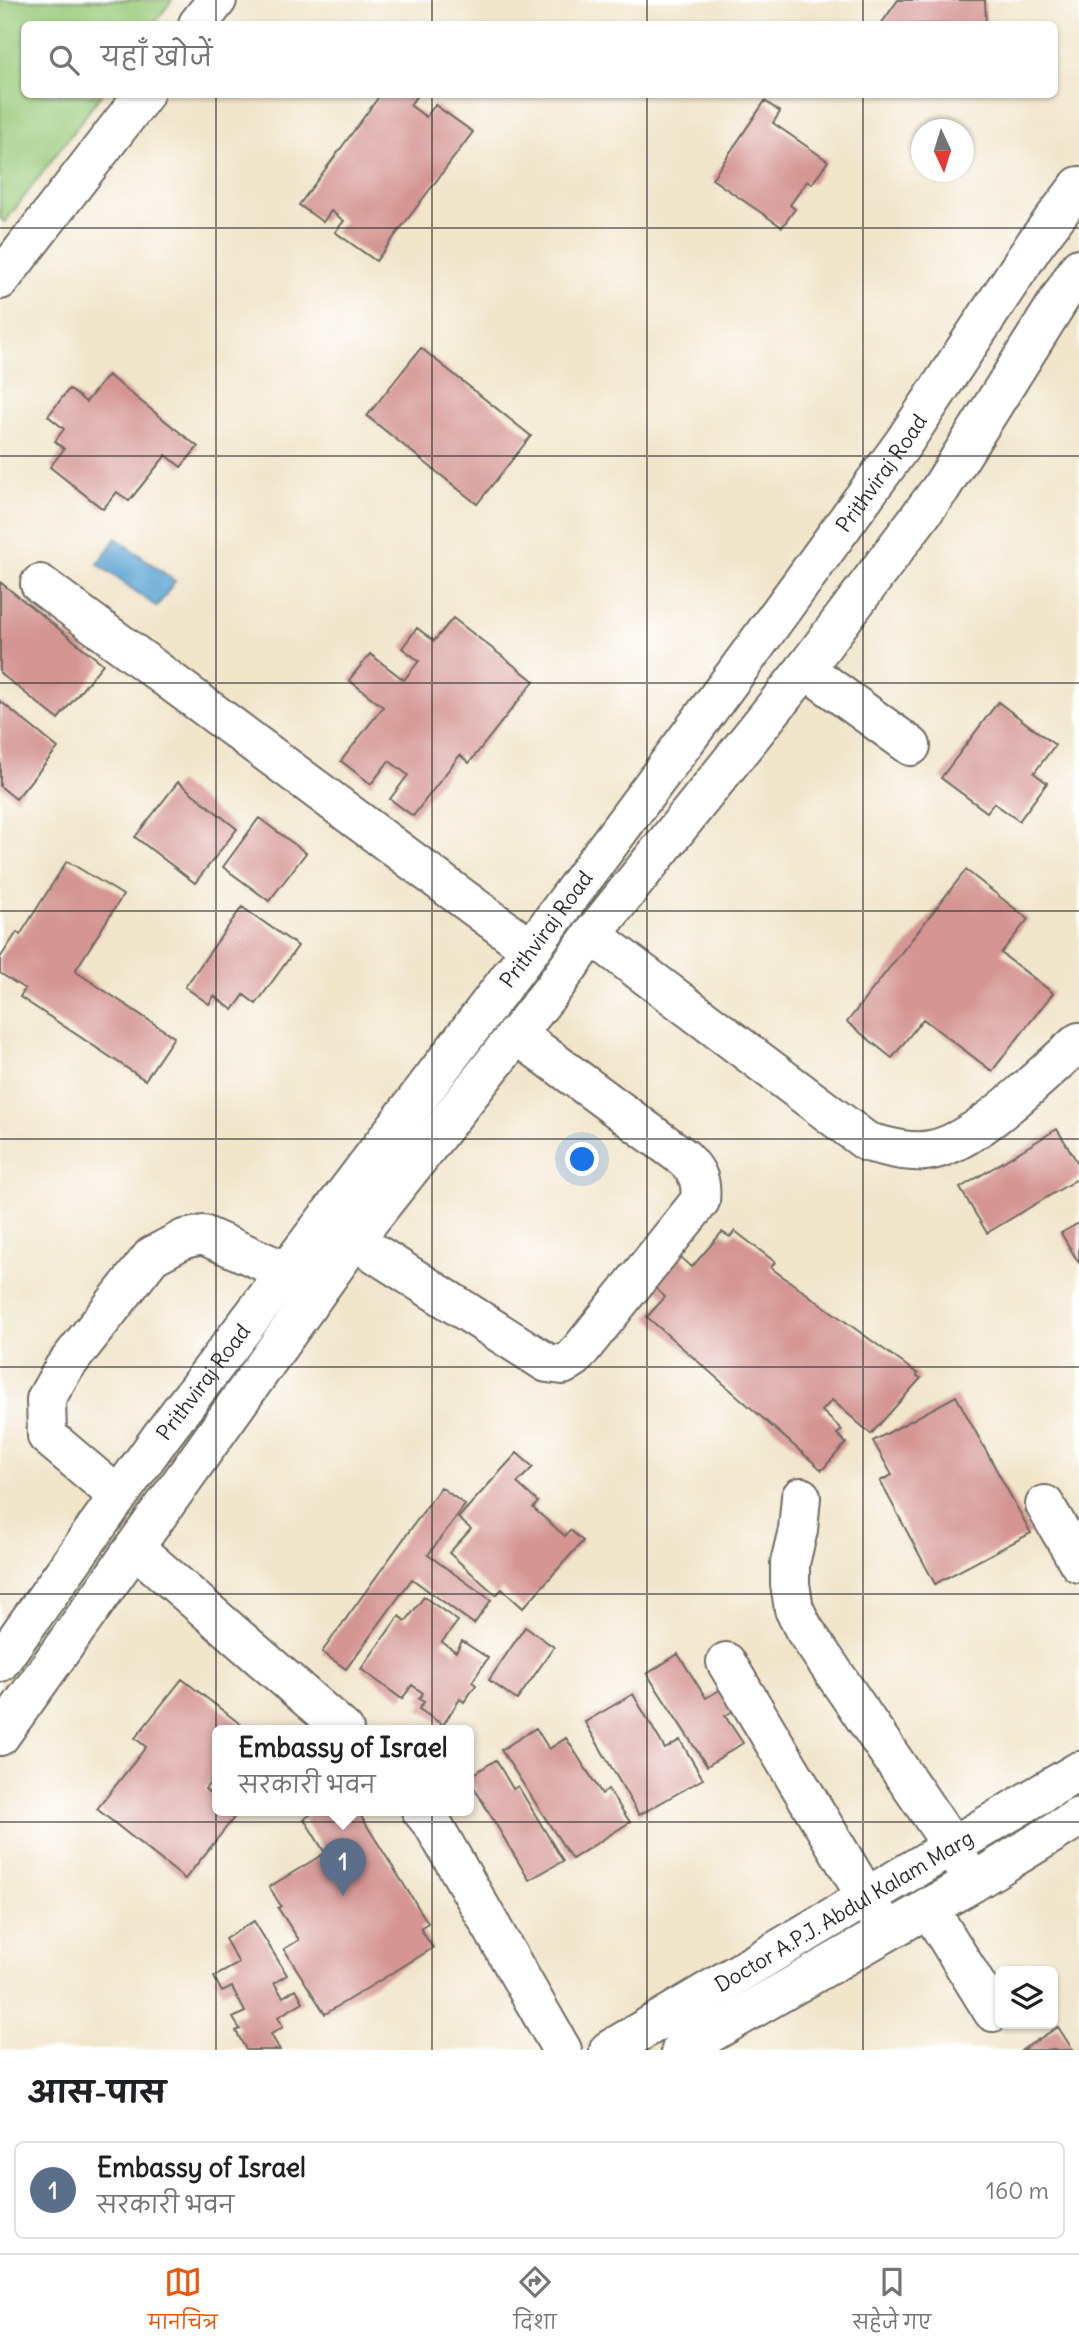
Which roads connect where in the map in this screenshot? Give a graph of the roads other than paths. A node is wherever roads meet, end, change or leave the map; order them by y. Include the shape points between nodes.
1 (217, 0) edge
2 (200, 21) edge
3 (141, 98) edge
4 (1079, 186) edge
5 (1079, 268) edge
6 (3, 269) edge
7 (40, 584) dead end
8 (805, 669) junction
9 (911, 746) dead end
10 (592, 935) junction
11 (531, 948) junction
12 (516, 1034) junction
13 (1079, 1042) edge
14 (354, 1240) junction
15 (285, 1271) junction
16 (317, 1292) junction
17 (118, 1496) junction
18 (801, 1497) dead end
19 (1045, 1505) dead end
20 (135, 1548) junction
21 (1079, 1563) edge
22 (0, 1662) edge
23 (726, 1662) dead end
24 (338, 1725) edge
25 (0, 1736) edge
26 (1079, 1771) edge
27 (426, 1816) edge
28 (1079, 1817) edge
29 (952, 1846) junction
30 (972, 1883) junction
31 (866, 1897) junction
32 (928, 1907) junction
33 (886, 1930) junction
34 (993, 2012) dead end
35 (562, 2050) edge
36 (609, 2050) edge
37 (681, 2050) edge

1 - 2 main road
3 - 6 main road
4 - 11 main road, Prithviraj Road via 1035,244 904,442
5 - 8 main road, Prithviraj Road via 941,488
7 - 11 main road
8 - 9 main road
8 - 10 main road, Prithviraj Road
10 - 12 main road, Prithviraj Road
10 - 13 main road via 867,1142 906,1151 931,1150 961,1140
11 - 15 main road, Prithviraj Road
12 - 14 main road, Prithviraj Road
12 - 14 main road via 684,1158 702,1185 700,1201 574,1358 563,1365 547,1363
14 - 16 main road, Prithviraj Road
15 - 16 main road
15 - 17 main road, Prithviraj Road
15 - 17 main road via 203,1235 184,1239 152,1256 63,1368 46,1399 47,1436
16 - 20 main road, Prithviraj Road
17 - 22 main road, Prithviraj Road
18 - 29 main road via 790,1563 794,1609
19 - 21 main road
20 - 24 main road
20 - 25 main road, Prithviraj Road
23 - 31 main road
26 - 29 main road, Doctor A.P.J. Abdul Kalam Marg
27 - 35 main road
28 - 30 main road, Doctor A.P.J. Abdul Kalam Marg
29 - 30 main road
29 - 31 main road, Doctor A.P.J. Abdul Kalam Marg
30 - 32 main road, Doctor A.P.J. Abdul Kalam Marg
31 - 33 main road
31 - 36 main road, Doctor A.P.J. Abdul Kalam Marg
32 - 33 main road, Doctor A.P.J. Abdul Kalam Marg
32 - 34 main road
33 - 37 main road, Doctor A.P.J. Abdul Kalam Marg

